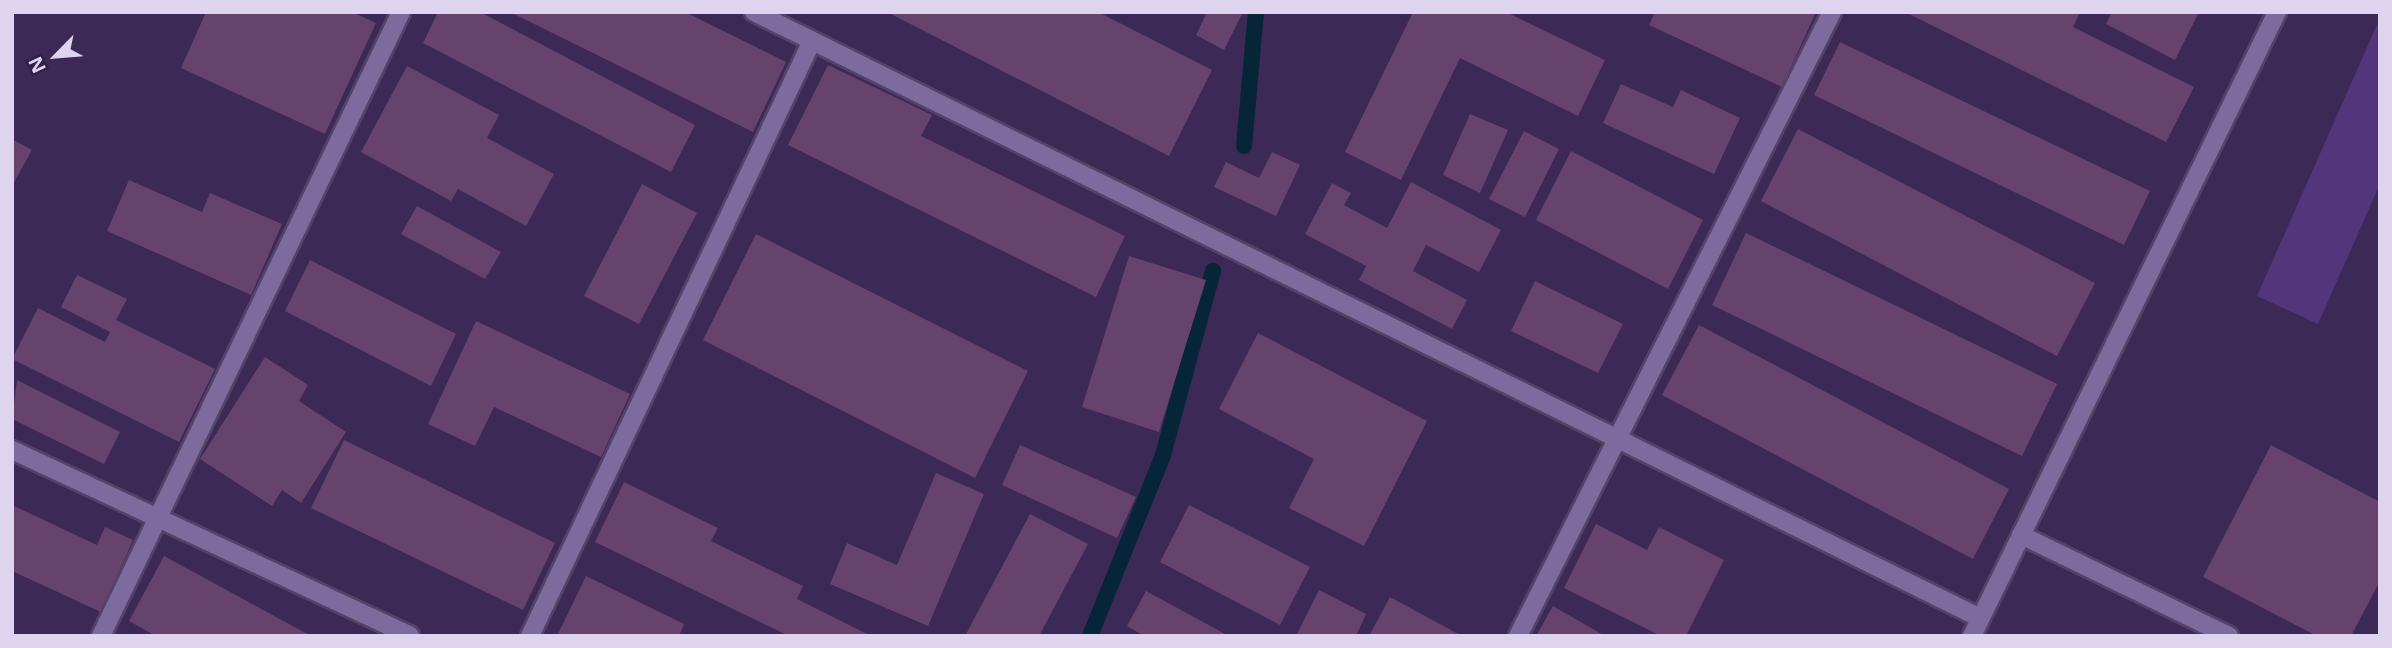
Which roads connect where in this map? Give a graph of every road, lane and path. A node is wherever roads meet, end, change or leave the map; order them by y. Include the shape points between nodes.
1 (401, 12) edge
2 (754, 12) edge
3 (1832, 12) edge
4 (2277, 12) edge
5 (812, 41) junction
6 (1615, 438) junction
7 (12, 450) edge
8 (158, 520) junction
9 (2021, 535) junction
10 (1980, 618) junction
11 (101, 636) edge
12 (410, 636) edge
13 (530, 636) edge
14 (1518, 636) edge
15 (1972, 636) edge
16 (2229, 636) edge

1 - 8 street
2 - 5 street
3 - 6 street
4 - 9 street
5 - 6 street
5 - 13 street
6 - 10 street
6 - 14 street
7 - 8 street
8 - 11 street
8 - 12 street
9 - 10 street
9 - 16 street
10 - 15 street

